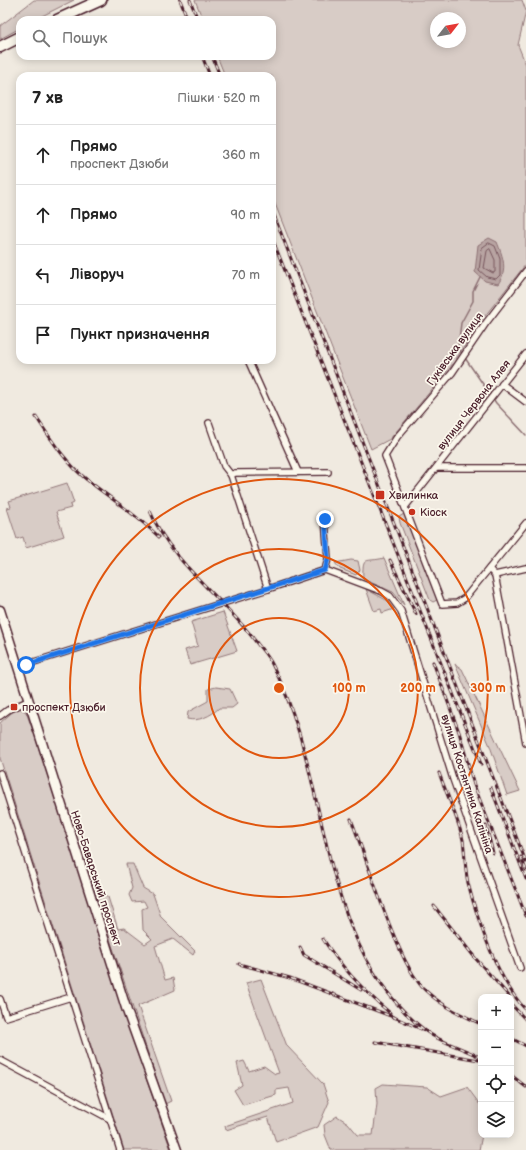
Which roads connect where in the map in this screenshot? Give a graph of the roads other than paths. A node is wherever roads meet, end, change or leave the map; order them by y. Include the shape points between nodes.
1 (101, 0) edge
2 (66, 16) edge
3 (16, 39) edge
4 (0, 47) edge
5 (526, 271) edge
6 (526, 354) edge
7 (250, 364) edge
8 (502, 384) junction
9 (526, 402) edge
10 (208, 423) dead end
11 (437, 468) junction
12 (526, 468) edge
13 (298, 472) junction
14 (328, 472) dead end
15 (231, 475) junction
16 (405, 507) junction
17 (325, 519) dead end
18 (526, 523) edge
19 (526, 568) edge
20 (489, 569) junction
21 (325, 570) junction
22 (496, 575) junction
23 (268, 589) junction
24 (1, 614) edge
25 (18, 667) junction
26 (28, 701) junction
27 (0, 716) edge
28 (526, 743) edge
29 (0, 772) edge
30 (520, 968) dead end
31 (71, 997) junction
32 (0, 999) edge
33 (0, 1060) edge
34 (110, 1119) junction
35 (120, 1150) edge
36 (177, 1150) edge

1 - 2 highway
3 - 4 highway
5 - 16 street, Гуківська вулиця via 452,373 385,456
6 - 8 street, вулиця Червона Алея
7 - 13 street
8 - 9 street
8 - 11 street, вулиця Червона Алея
10 - 15 street via 224,466
11 - 12 street, вулиця Червона Алея
11 - 16 street, вулиця Червона Алея
13 - 14 street
13 - 15 street
15 - 23 street
16 - 20 street via 442,604 457,603 465,598
17 - 21 street via 328,559
18 - 20 street
19 - 22 street
20 - 22 street
21 - 23 street
21 - 30 street, вулиця Костянтина Калініна via 381,591 390,596 401,611 453,779
22 - 28 street
23 - 25 street
24 - 25 main road, Ново-Баварський проспект
25 - 26 main road, Ново-Баварський проспект
26 - 27 street
26 - 36 main road, Ново-Баварський проспект via 127,1011
29 - 31 street
31 - 32 street via 6,1018
31 - 34 street
33 - 34 street
34 - 35 street

